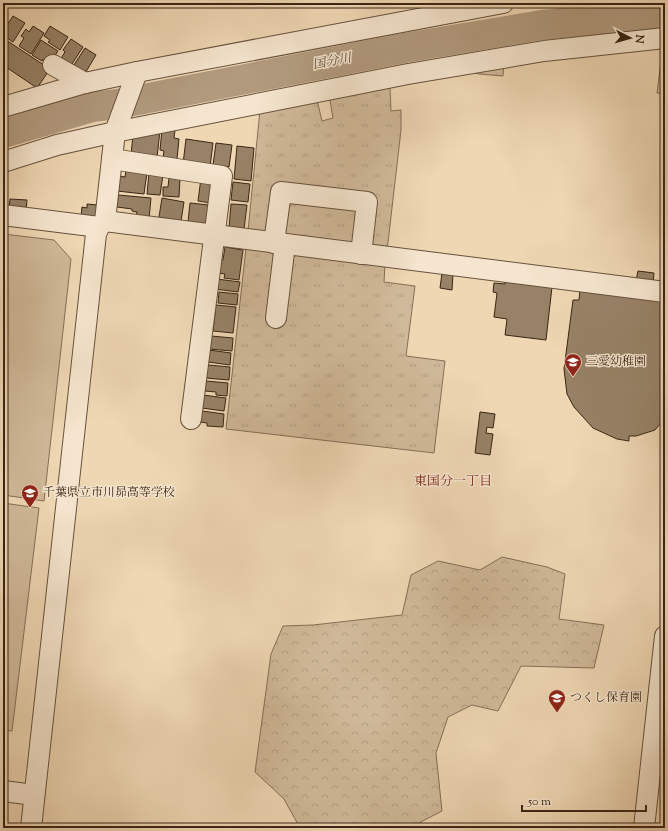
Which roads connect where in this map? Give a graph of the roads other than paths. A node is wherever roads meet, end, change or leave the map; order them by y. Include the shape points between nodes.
1 (503, 3) edge
2 (665, 38) edge
3 (53, 65) dead end
4 (135, 76) junction
5 (85, 83) junction
6 (3, 106) edge
7 (117, 128) junction
8 (112, 159) junction
9 (3, 162) edge
10 (3, 215) edge
11 (102, 224) junction
12 (215, 235) junction
13 (280, 243) junction
14 (361, 254) junction
15 (665, 292) edge
16 (276, 318) dead end
17 (191, 420) dead end
18 (665, 636) edge
19 (663, 676) edge
20 (3, 791) edge
21 (34, 795) junction
22 (31, 828) edge
23 (644, 828) edge

1 - 4 street
2 - 7 street via 544,51
3 - 5 street
4 - 5 street
4 - 7 street
5 - 6 street
7 - 8 street
7 - 9 street
8 - 11 street
8 - 12 street via 222,176
10 - 11 street
11 - 12 street
11 - 21 street via 96,234
12 - 13 street
12 - 17 street
13 - 14 street
13 - 14 street via 281,192 367,202
13 - 16 street
14 - 15 street
18 - 19 street
19 - 23 street
20 - 21 street
21 - 22 street

